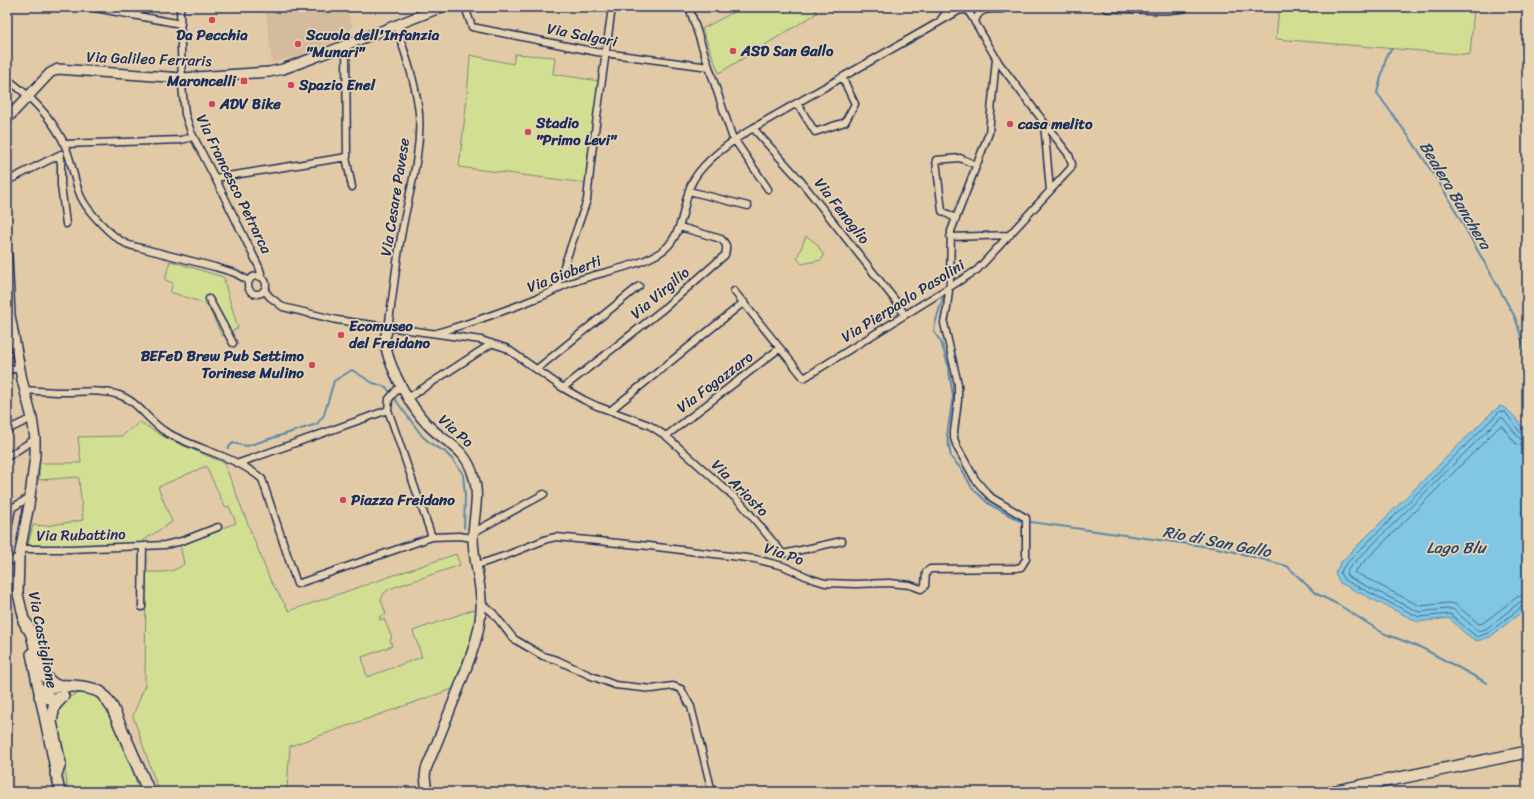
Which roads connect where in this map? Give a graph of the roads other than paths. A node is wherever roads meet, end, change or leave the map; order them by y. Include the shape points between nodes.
1 (9, 7) edge
2 (90, 7) edge
3 (180, 7) edge
4 (442, 7) edge
5 (465, 7) edge
6 (612, 7) edge
7 (689, 7) edge
8 (948, 7) edge
9 (962, 7) edge
10 (1005, 7) edge
11 (1107, 7) edge
12 (1184, 7) edge
13 (7, 14) edge
14 (939, 21) junction
15 (975, 23) junction
16 (181, 24) junction
17 (396, 25) junction
18 (346, 45) junction
19 (605, 53) junction
20 (996, 59) junction
21 (709, 67) junction
22 (842, 77) junction
23 (182, 78) junction
24 (7, 79) edge
25 (28, 96) junction
26 (797, 103) junction
27 (7, 119) edge
28 (1044, 123) junction
29 (753, 128) junction
30 (193, 137) junction
31 (734, 140) junction
32 (64, 144) junction
33 (67, 150) junction
34 (59, 155) junction
35 (346, 158) junction
36 (976, 165) junction
37 (215, 178) junction
38 (7, 181) edge
39 (352, 186) dead end
40 (768, 190) dead end
41 (689, 191) junction
42 (1050, 191) junction
43 (748, 206) dead end
44 (955, 218) junction
45 (66, 224) dead end
46 (680, 227) junction
47 (1010, 235) junction
48 (950, 237) junction
49 (7, 256) edge
50 (8, 274) edge
51 (260, 277) junction
52 (249, 281) junction
53 (639, 286) dead end
54 (948, 288) junction
55 (556, 289) junction
56 (264, 290) junction
57 (734, 290) dead end
58 (209, 299) dead end
59 (744, 302) junction
60 (905, 315) junction
61 (9, 316) edge
62 (388, 328) junction
63 (434, 334) junction
64 (233, 344) dead end
65 (491, 344) junction
66 (780, 348) junction
67 (20, 368) junction
68 (7, 370) edge
69 (536, 370) junction
70 (401, 385) junction
71 (563, 388) junction
72 (24, 390) junction
73 (408, 398) junction
74 (388, 410) junction
75 (611, 410) junction
76 (32, 418) junction
77 (7, 430) edge
78 (666, 436) junction
79 (35, 439) junction
80 (7, 457) edge
81 (239, 463) junction
82 (544, 494) dead end
83 (30, 497) junction
84 (9, 516) edge
85 (218, 528) dead end
86 (7, 534) edge
87 (473, 535) junction
88 (432, 537) junction
89 (842, 541) dead end
90 (143, 546) junction
91 (13, 556) edge
92 (477, 565) junction
93 (481, 603) junction
94 (142, 607) dead end
95 (24, 621) junction
96 (56, 686) junction
97 (81, 688) junction
98 (40, 696) junction
99 (61, 698) junction
100 (1527, 752) edge
101 (1527, 759) edge
102 (56, 774) junction
103 (141, 775) junction
104 (60, 792) edge
105 (141, 792) edge
106 (149, 792) edge
107 (427, 792) edge
108 (712, 792) edge
109 (1331, 792) edge
110 (1367, 792) edge

1 - 13 street
2 - 16 street
3 - 16 street, Via Francesco Petrarca
4 - 17 main road, Via Galileo Ferraris
5 - 19 street, Via Salgari via 472,27
6 - 19 street
7 - 21 street
8 - 14 street via 946,14
9 - 14 street, Via Gioberti
9 - 15 street
10 - 15 street via 981,10
11 - 12 main road
14 - 22 street, Via Gioberti
15 - 20 street
16 - 23 street, Via Francesco Petrarca
17 - 18 main road, Via Galileo Ferraris
17 - 62 street, Via Cesare Pavese via 415,87 419,131 418,151 401,232
18 - 23 main road, Via Galileo Ferraris via 269,72
18 - 35 street
19 - 21 street, Via Salgari
19 - 55 street via 587,200
20 - 28 street
20 - 36 street via 989,133
21 - 31 street
22 - 26 street, Via Gioberti
22 - 26 street via 855,104 845,122 815,132
23 - 25 main road, Via Galileo Ferraris via 58,69 50,73
23 - 30 street, Via Francesco Petrarca via 185,114
24 - 25 street
25 - 27 main road, Via Galileo Ferraris
25 - 32 street via 40,108
26 - 29 street, Via Gioberti
28 - 42 street
28 - 42 street, Via Pierpaolo Pasolini via 1069,155 1072,164
29 - 31 street, Via Gioberti
29 - 60 street, Via Fenoglio via 800,180
30 - 32 street via 181,140
30 - 37 street, Via Francesco Petrarca
31 - 40 street
31 - 41 street, Via Gioberti via 724,146 697,174
32 - 33 street
33 - 34 street
33 - 52 street via 81,197 118,239 136,247 232,272
34 - 38 street
34 - 45 street
35 - 37 street
35 - 39 street
36 - 44 street
36 - 44 street via 960,158 936,160 942,211
37 - 51 street, Via Francesco Petrarca via 259,267
41 - 43 street
41 - 46 street, Via Gioberti
42 - 47 street, Via Pierpaolo Pasolini
44 - 48 street
46 - 55 street, Via Gioberti via 668,246 651,258
46 - 71 street, Via Virgilio via 721,240 727,247 725,255 662,310
47 - 48 street
47 - 54 street, Via Pierpaolo Pasolini via 977,270
48 - 54 street
49 - 50 main road, Via Castiglione
50 - 61 main road, Via Castiglione
51 - 52 street via 254,277
51 - 56 street via 265,281
52 - 56 street via 248,287 252,293 259,294
53 - 69 street
54 - 60 street, Via Pierpaolo Pasolini
54 - 92 street, Via Po via 944,322 958,384 954,432 957,447 984,490 992,498 1026,518 1026,559 1021,567 930,569 926,572 925,586 921,589 889,583 833,584 756,559 556,537
55 - 63 street, Via Gioberti via 537,299
56 - 62 street via 282,307 337,320
57 - 59 street, Via Pierpaolo Pasolini
58 - 64 street
59 - 66 street, Via Pierpaolo Pasolini
59 - 75 street
60 - 66 street, Via Pierpaolo Pasolini via 804,378
61 - 67 main road, Via Castiglione
62 - 63 street
62 - 70 main road, Via Po via 385,342
63 - 65 street via 481,340
65 - 69 street via 506,348
65 - 73 street
66 - 78 street, Via Fogazzaro
67 - 68 street
67 - 72 main road, Via Castiglione
69 - 71 street
70 - 73 main road, Via Po
70 - 74 street via 392,395 387,405
71 - 75 street via 597,406
72 - 76 main road, Via Castiglione
72 - 81 street via 118,394 134,402 165,432
73 - 87 main road, Via Po via 426,423 466,457 475,480 476,517
74 - 81 street
74 - 88 street
75 - 78 street via 649,425
76 - 77 street
76 - 79 main road, Via Castiglione
78 - 89 street, Via Ariosto via 741,504 783,554
79 - 80 street
79 - 83 main road, Via Castiglione
81 - 88 street via 262,479 297,584
82 - 87 street
83 - 84 street via 12,508
83 - 91 main road, Via Castiglione
84 - 86 street
85 - 90 street, Via Rubattino via 171,544
87 - 88 street
87 - 92 main road, Via Po
90 - 91 street, Via Rubattino via 70,549
90 - 94 street, Via Rubattino
91 - 95 main road, Via Castiglione
92 - 93 main road, Via Po
93 - 107 main road, Via Po via 480,624 469,662 426,769
93 - 108 street via 514,638 543,656 615,685 652,689 674,686 681,689 692,713
95 - 96 highway via 32,634 41,669 45,677
95 - 98 main road, Via Castiglione
96 - 97 highway
96 - 98 highway via 46,689
97 - 99 highway
97 - 103 highway via 101,693 112,707
98 - 99 highway
98 - 102 main road, Via Castiglione
99 - 102 highway via 54,706 52,722 60,764
100 - 109 highway
101 - 110 highway
102 - 104 main road, Via Castiglione
103 - 105 highway
103 - 106 highway

